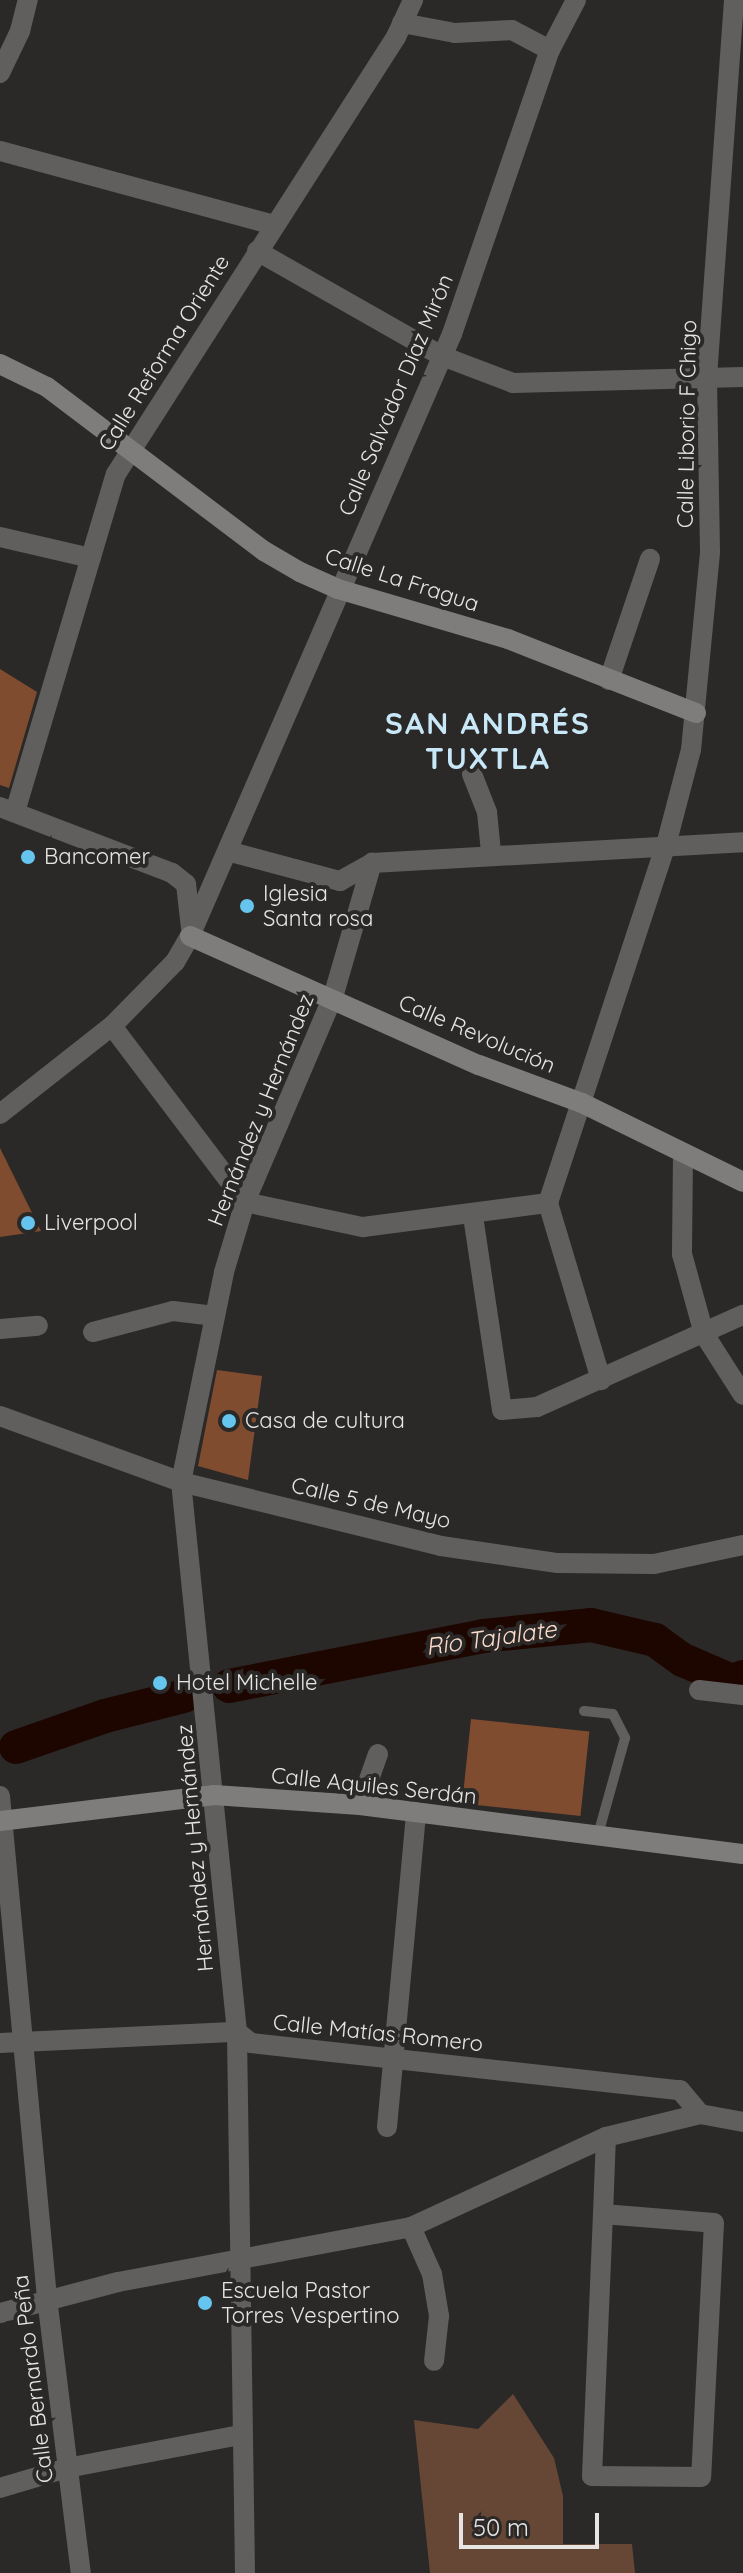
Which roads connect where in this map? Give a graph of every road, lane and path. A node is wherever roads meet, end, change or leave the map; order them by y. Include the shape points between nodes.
1 (28, 0) edge
2 (413, 0) edge
3 (576, 0) edge
4 (734, 0) edge
5 (402, 23) junction
6 (550, 50) junction
7 (0, 73) edge
8 (0, 151) edge
9 (274, 225) junction
10 (257, 251) junction
11 (442, 356) junction
12 (0, 364) edge
13 (707, 377) junction
14 (743, 377) edge
15 (131, 447) junction
16 (0, 537) edge
17 (91, 558) junction
18 (650, 559) dead end
19 (338, 589) junction
20 (609, 680) junction
21 (696, 713) junction
22 (472, 774) dead end
23 (8, 810) edge
24 (743, 842) edge
25 (666, 845) junction
26 (231, 852) junction
27 (491, 852) junction
28 (372, 863) junction
29 (172, 873) junction
30 (214, 889) junction
31 (190, 936) junction
32 (333, 997) junction
33 (112, 1026) junction
34 (582, 1103) junction
35 (0, 1114) edge
36 (683, 1155) junction
37 (743, 1182) edge
38 (245, 1202) junction
39 (548, 1203) junction
40 (473, 1216) junction
41 (743, 1315) edge
42 (215, 1316) junction
43 (38, 1326) dead end
44 (0, 1329) edge
45 (93, 1332) dead end
46 (704, 1334) junction
47 (601, 1380) junction
48 (743, 1395) edge
49 (0, 1416) edge
50 (181, 1482) junction
51 (743, 1545) edge
52 (699, 1690) dead end
53 (743, 1695) edge
54 (584, 1711) dead end
55 (378, 1754) dead end
56 (214, 1795) junction
57 (0, 1796) edge
58 (360, 1805) junction
59 (416, 1812) junction
60 (1, 1821) edge
61 (598, 1835) junction
62 (743, 1854) edge
63 (237, 2032) junction
64 (23, 2039) junction
65 (0, 2043) edge
66 (393, 2059) junction
67 (700, 2114) junction
68 (743, 2122) edge
69 (387, 2127) dead end
70 (606, 2137) junction
71 (603, 2214) junction
72 (411, 2227) junction
73 (243, 2257) junction
74 (47, 2298) junction
75 (0, 2313) edge
76 (434, 2361) dead end
77 (240, 2435) junction
78 (67, 2468) junction
79 (0, 2488) edge
80 (81, 2573) edge
81 (245, 2573) edge

1 - 7 street
2 - 5 street, Calle Reforma Oriente
3 - 6 street, Calle Salvador Díaz Mirón
4 - 13 street, Calle Liborio F Chigo
5 - 6 street via 455,33 512,30
5 - 9 street, Calle Reforma Oriente
6 - 11 street, Calle Salvador Díaz Mirón
8 - 9 street
9 - 10 street, Calle Reforma Oriente
10 - 11 street
10 - 15 street, Calle Reforma Oriente
11 - 13 street via 513,383
11 - 19 street, Calle Salvador Díaz Mirón
12 - 15 street, Calle La Fragua via 47,387
13 - 14 street
13 - 21 street, Calle Liborio F Chigo via 710,551
15 - 17 street, Calle Reforma Oriente via 116,474
15 - 19 street, Calle La Fragua via 264,551
16 - 17 street
17 - 23 street, Calle Reforma Oriente
18 - 20 street
19 - 20 street, Calle La Fragua via 508,639
19 - 26 street, Calle Salvador Díaz Mirón
20 - 21 street, Calle La Fragua
21 - 25 street, Calle Liborio F Chigo
22 - 27 street via 487,812
23 - 29 street
24 - 25 street
25 - 27 street
25 - 34 street, Calle Liborio F Chigo
26 - 28 street via 340,881
26 - 30 street, Calle Salvador Díaz Mirón
27 - 28 street
28 - 32 street, Hernández y Hernández
29 - 30 street
29 - 31 street via 186,884
30 - 31 street, Calle Salvador Díaz Mirón
31 - 32 street, Calle Revolución
31 - 33 street, Calle Salvador Díaz Mirón via 175,962
32 - 34 street, Calle Revolución via 479,1065
32 - 38 street, Hernández y Hernández
33 - 35 street, Calle Salvador Díaz Mirón
33 - 38 street
34 - 36 street, Calle Revolución
34 - 39 street, Calle Liborio F Chigo
36 - 37 street, Calle Revolución
36 - 46 street via 682,1254
38 - 40 street via 363,1227
38 - 42 street, Hernández y Hernández
39 - 40 street
39 - 47 street
40 - 47 street via 502,1410 537,1407
41 - 46 street
42 - 45 street via 173,1311
42 - 50 street, Hernández y Hernández
43 - 44 street
46 - 47 street
46 - 48 street
49 - 50 street, Calle 5 de Mayo
50 - 51 street, Calle 5 de Mayo via 441,1546 558,1563 654,1564
50 - 56 street, Hernández y Hernández
52 - 53 street
54 - 61 lane via 613,1714 625,1738
55 - 58 street
56 - 58 street, Calle Aquiles Serdán
56 - 60 street, Calle Aquiles Serdán
56 - 63 street, Hernández y Hernández
57 - 60 street, Calle Bernardo Peña
58 - 59 street, Calle Aquiles Serdán
59 - 61 street, Calle Aquiles Serdán
59 - 66 street
60 - 64 street, Calle Bernardo Peña
61 - 62 street, Calle Aquiles Serdán
63 - 64 street, Calle Matías Romero
63 - 66 street, Calle Matías Romero via 251,2043
63 - 73 street, Hernández y Hernández
64 - 65 street, Calle Matías Romero
64 - 74 street, Calle Bernardo Peña
66 - 67 street, Calle Matías Romero via 680,2090
66 - 69 street
67 - 68 street
67 - 70 street
70 - 71 street
70 - 72 street
71 - 71 street via 714,2223 701,2477 592,2476
72 - 73 street
72 - 76 street via 432,2274 439,2316
73 - 74 street
73 - 77 street, Hernández y Hernández
74 - 75 street
74 - 78 street, Calle Bernardo Peña
77 - 78 street
77 - 81 street, Hernández y Hernández
78 - 79 street
78 - 80 street, Calle Bernardo Peña

